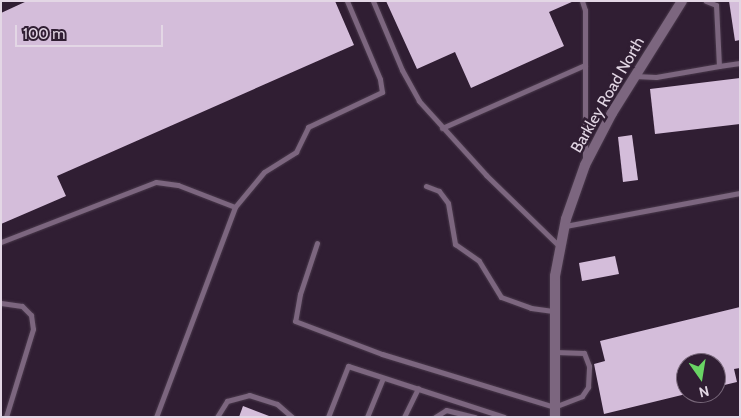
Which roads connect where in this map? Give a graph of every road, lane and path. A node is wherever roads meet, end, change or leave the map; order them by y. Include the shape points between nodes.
1 (347, 1) edge
2 (372, 1) edge
3 (582, 1) edge
4 (682, 1) edge
5 (706, 1) edge
6 (740, 63) edge
7 (585, 65) junction
8 (719, 66) junction
9 (635, 76) junction
10 (442, 128) junction
11 (585, 164) junction
12 (426, 186) dead end
13 (740, 193) edge
14 (235, 207) junction
15 (564, 226) junction
16 (1, 242) edge
17 (317, 243) dead end
18 (560, 248) junction
19 (1, 303) edge
20 (553, 311) junction
21 (553, 352) junction
22 (383, 378) junction
23 (418, 388) junction
24 (554, 412) edge
25 (6, 417) edge
26 (156, 417) edge
27 (217, 417) edge
28 (292, 417) edge
29 (328, 417) edge
30 (367, 417) edge
31 (404, 417) edge
32 (435, 417) edge
33 (475, 417) edge
34 (504, 417) edge

1 - 14 lane via 380,79 382,92 308,127 296,152 264,172
2 - 10 lane via 406,78 419,101
3 - 7 lane via 585,10
4 - 9 street, Barkley Road North
5 - 8 lane via 716,5
6 - 8 lane
7 - 10 lane
7 - 11 lane
8 - 9 lane via 656,77
9 - 11 street, Barkley Road North
10 - 18 lane
11 - 15 street, Barkley Road North
12 - 20 lane via 439,192 448,203 455,244 479,261 501,296 531,308
13 - 15 lane
14 - 16 lane via 178,185 156,182
14 - 26 lane
15 - 18 street, Barkley Road North
17 - 24 lane via 300,294 295,321
18 - 20 street, Barkley Road North
19 - 25 lane via 22,306 31,315 33,329
20 - 21 street, Barkley Road North
21 - 24 street, Barkley Road North
21 - 24 lane via 584,353 589,366 588,387 582,396
22 - 23 lane
22 - 29 lane via 348,366
22 - 30 lane
23 - 31 lane
23 - 34 lane
27 - 28 lane via 227,401 249,395 276,404
32 - 33 lane via 446,410

